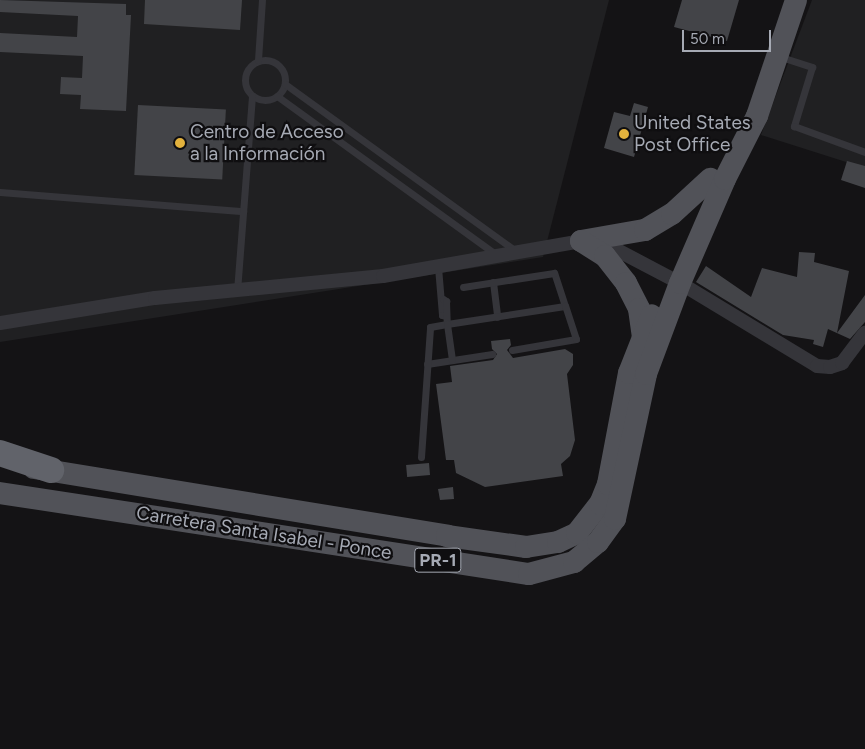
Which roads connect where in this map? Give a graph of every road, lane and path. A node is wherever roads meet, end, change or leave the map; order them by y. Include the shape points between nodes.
1 (262, 0) edge
2 (781, 0) edge
3 (796, 0) edge
4 (778, 56) junction
5 (258, 60) junction
6 (285, 84) junction
7 (252, 96) junction
8 (277, 96) junction
9 (865, 152) edge
10 (710, 179) junction
11 (426, 186) junction
12 (0, 192) edge
13 (417, 197) junction
14 (243, 211) junction
15 (581, 241) junction
16 (518, 252) junction
17 (498, 256) junction
18 (438, 267) junction
19 (674, 280) junction
20 (493, 282) junction
21 (463, 287) dead end
22 (237, 292) junction
23 (566, 306) junction
24 (497, 316) junction
25 (446, 320) junction
26 (0, 323) edge
27 (865, 333) edge
28 (643, 338) junction
29 (512, 350) dead end
30 (492, 354) dead end
31 (452, 360) junction
32 (427, 364) junction
33 (0, 453) edge
34 (421, 457) dead end
35 (0, 462) edge
36 (51, 470) junction
37 (0, 493) edge

1 - 5 lane
2 - 10 main road, Carretera Santa Isabel - Ponce / PR-1 via 742,121
3 - 4 main road, Carretera Santa Isabel - Ponce / PR-1
4 - 9 lane via 812,68 794,126
4 - 19 main road, Carretera Santa Isabel - Ponce / PR-1 via 757,116
5 - 6 lane via 274,61 281,66
5 - 7 lane via 244,76 244,84
6 - 8 lane
6 - 11 lane
7 - 8 lane via 266,100
7 - 14 lane
8 - 13 lane
10 - 15 main road via 672,214 645,230
10 - 19 main road, Carretera Santa Isabel - Ponce / PR-1
11 - 13 lane
11 - 16 lane
12 - 14 lane
13 - 17 lane
14 - 22 lane
15 - 16 street
15 - 19 street via 619,251
15 - 28 main road via 604,256 626,283 639,308
16 - 17 street
17 - 18 street
18 - 22 street
18 - 25 lane via 442,314
19 - 27 street via 820,367 833,367 844,361
19 - 28 main road, Carretera Santa Isabel - Ponce / PR-1
19 - 37 main road, Carretera Santa Isabel - Ponce / PR-1 via 646,374 615,519 598,542 566,564 529,574
20 - 21 lane
20 - 23 lane via 554,273
20 - 24 lane
22 - 26 street via 155,298
23 - 24 lane
23 - 29 lane via 576,339
24 - 25 lane
25 - 31 lane
25 - 32 lane via 430,327
28 - 36 main road, Carretera Santa Isabel - Ponce / PR-1 via 629,373 608,484 600,504 577,533 558,542 526,547
30 - 31 lane
31 - 32 lane
32 - 34 lane
33 - 36 highway
35 - 36 main road, Carretera Santa Isabel - Ponce / PR-1

